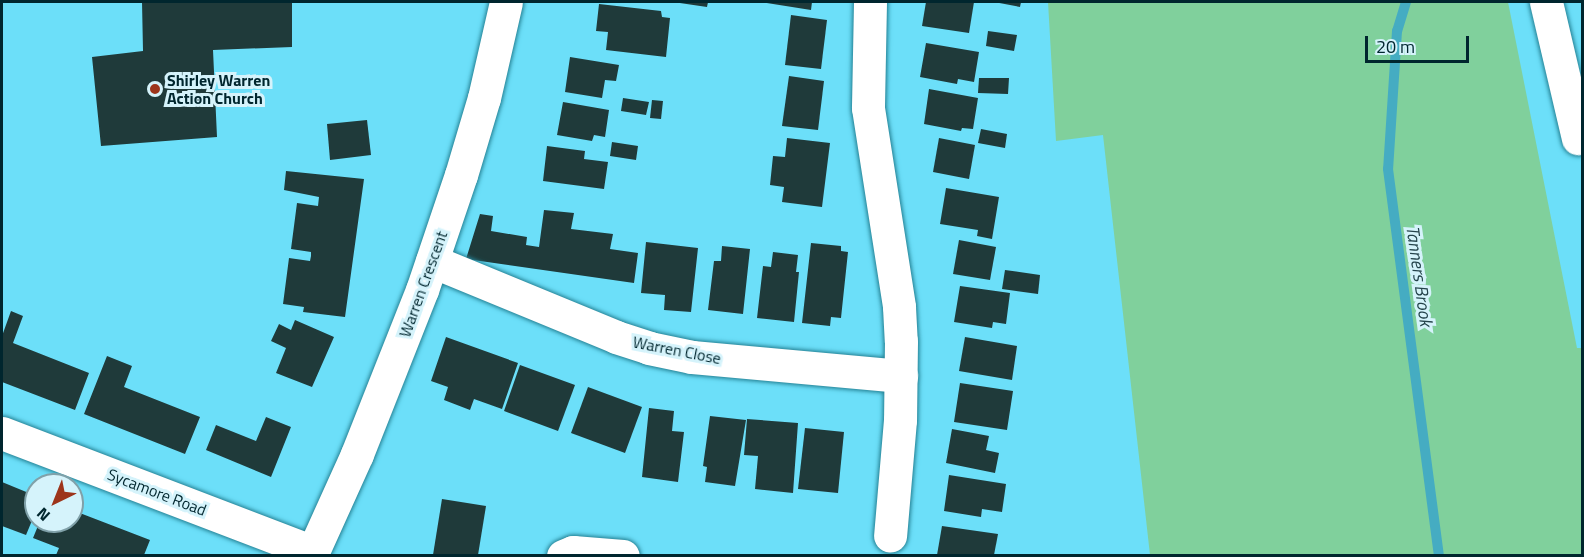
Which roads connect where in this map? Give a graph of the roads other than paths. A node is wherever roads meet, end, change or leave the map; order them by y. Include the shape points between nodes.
1 (506, 2) edge
2 (870, 2) edge
3 (1546, 2) edge
4 (1578, 138) dead end
5 (432, 261) junction
6 (901, 376) junction
7 (2, 433) edge
8 (890, 536) dead end
9 (312, 554) edge
10 (563, 555) edge
11 (623, 555) edge

1 - 5 street, Warren Crescent via 484,98
2 - 6 street via 868,108 899,307
3 - 4 street
5 - 6 street, Warren Close via 649,348 692,357
5 - 9 street, Warren Crescent via 361,444
6 - 8 street
7 - 9 street, Sycamore Road
10 - 11 street

